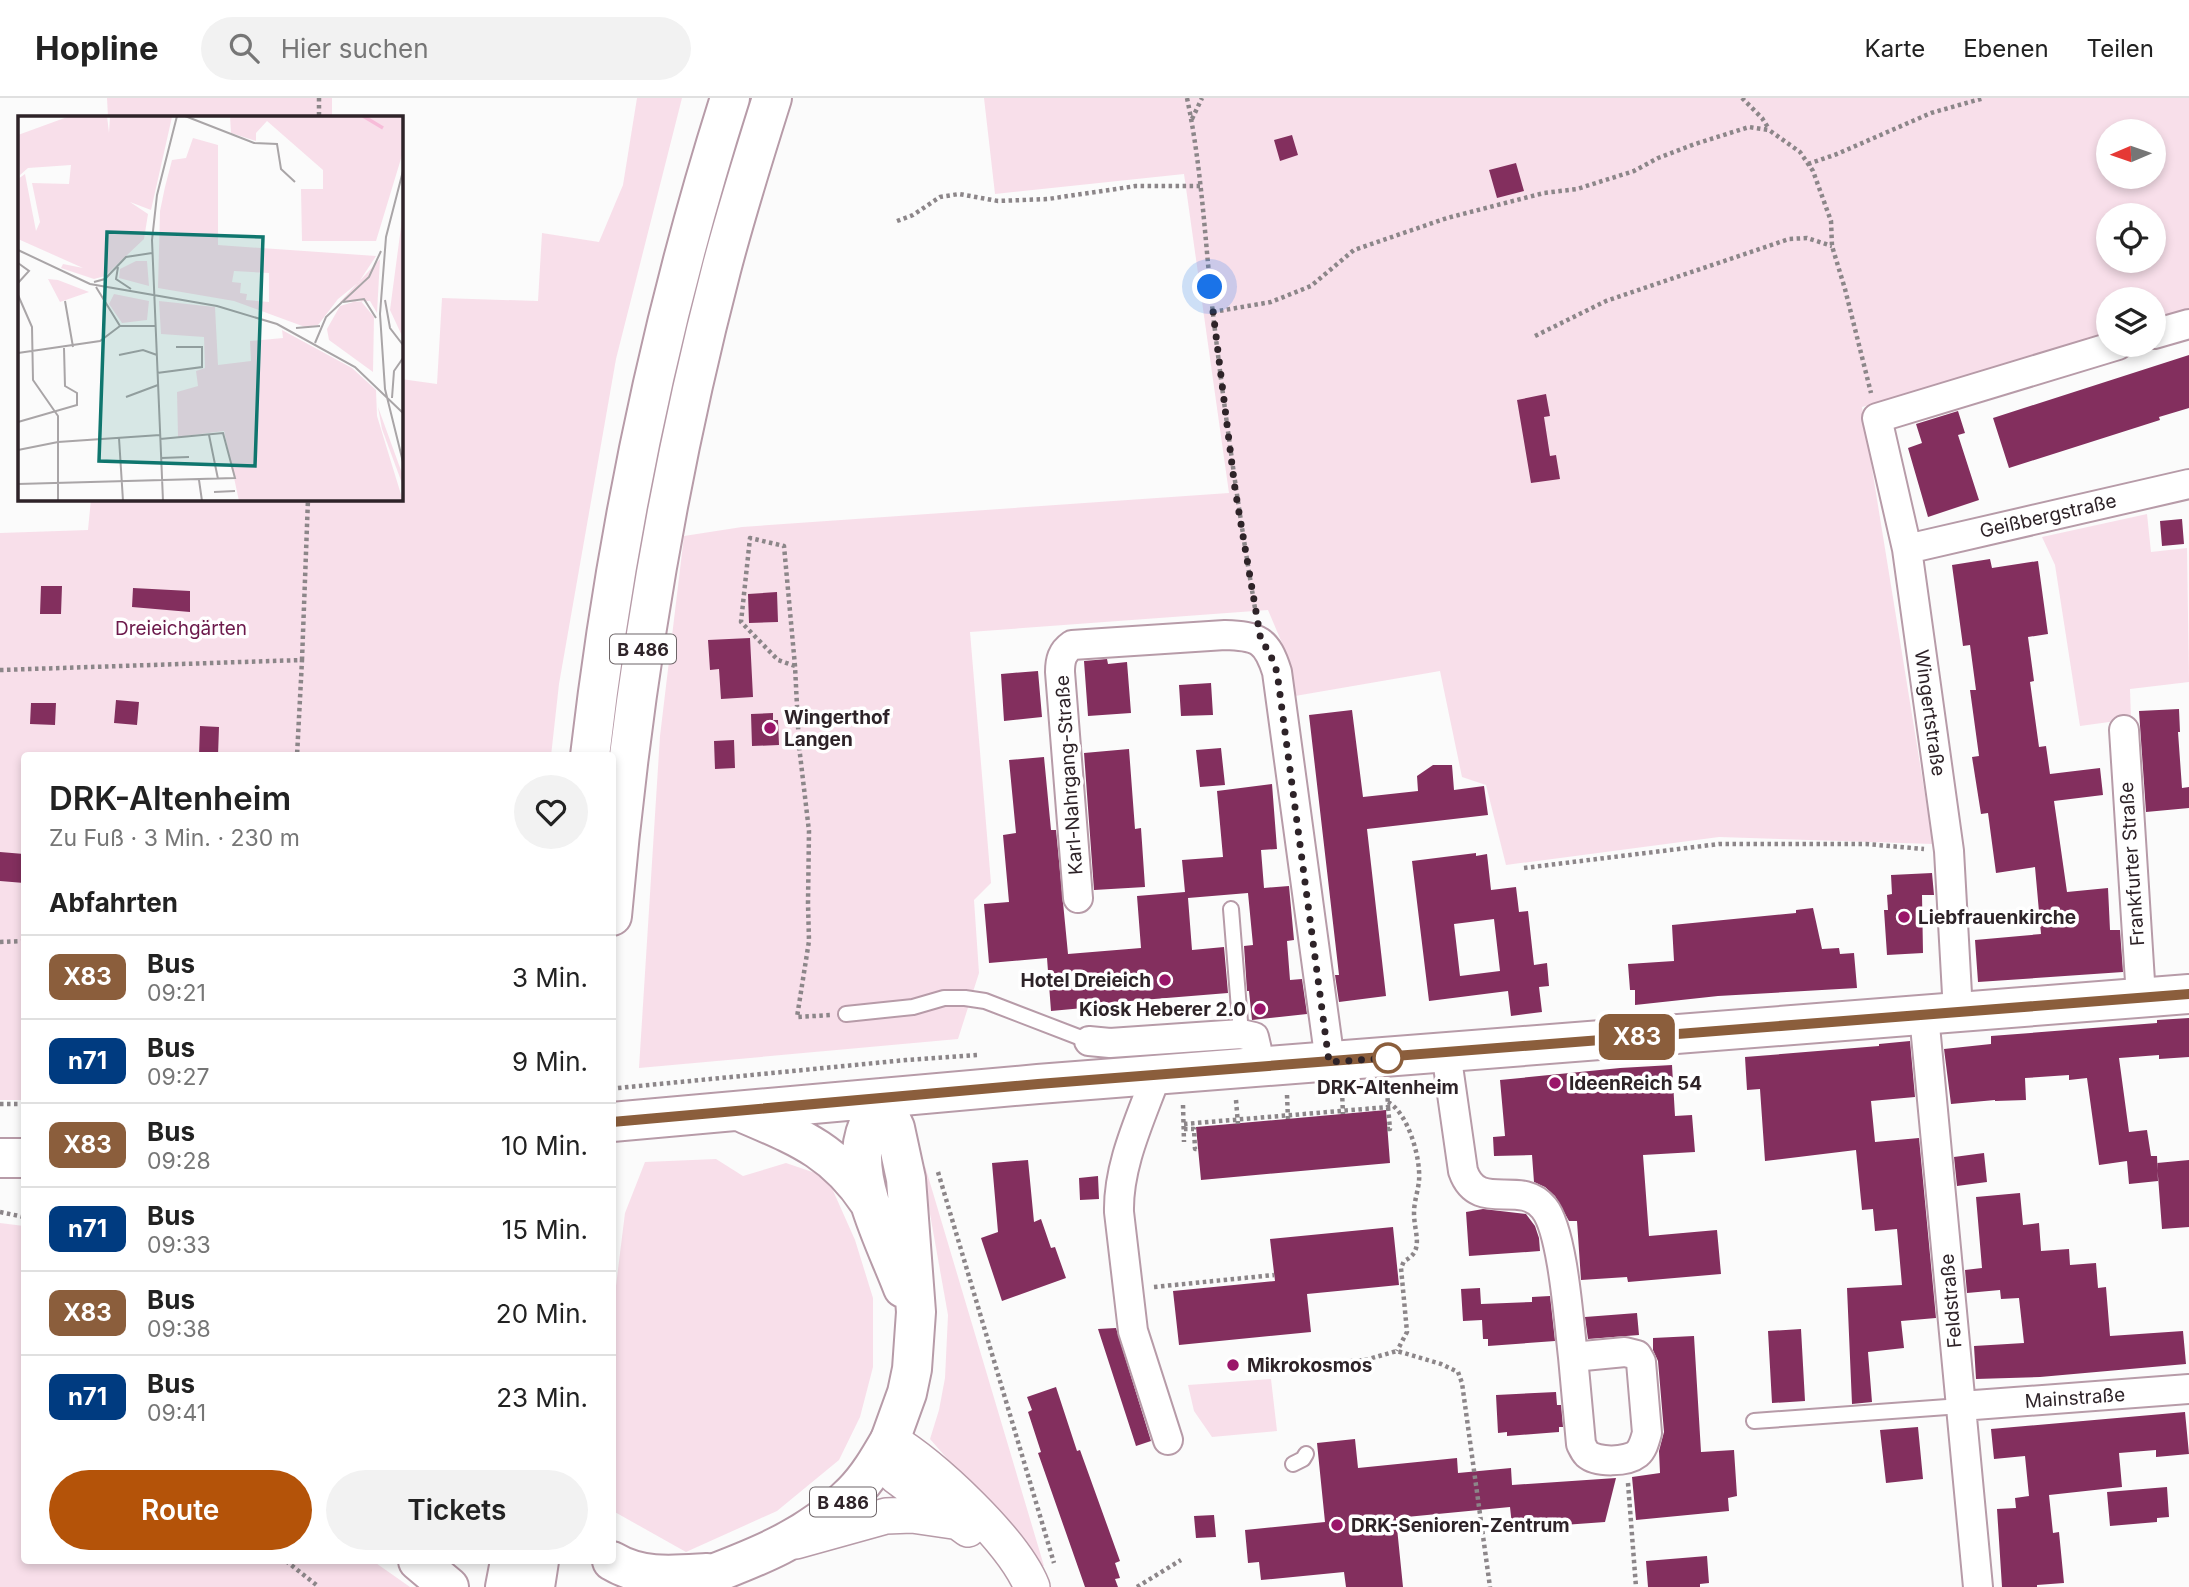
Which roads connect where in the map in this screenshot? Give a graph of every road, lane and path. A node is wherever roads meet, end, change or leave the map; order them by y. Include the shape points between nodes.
1 (319, 98) edge
2 (730, 98) edge
3 (772, 98) edge
4 (1187, 98) edge
5 (1202, 98) edge
6 (1742, 98) edge
7 (1984, 98) edge
8 (319, 116) edge
9 (1192, 120) junction
10 (1769, 130) junction
11 (1808, 164) junction
12 (1200, 186) junction
13 (897, 221) dead end
14 (1832, 246) junction
15 (1213, 312) junction
16 (2189, 324) edge
17 (2166, 331) edge
18 (1535, 336) dead end
19 (2096, 352) edge
20 (1877, 418) junction
21 (2189, 484) edge
22 (308, 500) edge
23 (1907, 550) junction
24 (1261, 641) junction
25 (302, 660) junction
26 (794, 666) junction
27 (0, 670) edge
28 (2124, 730) dead end
29 (297, 752) edge
30 (590, 752) edge
31 (1950, 851) junction
32 (1524, 868) dead end
33 (616, 875) edge
34 (1078, 898) dead end
35 (1231, 909) dead end
36 (21, 941) edge
37 (0, 942) edge
38 (2189, 994) edge
39 (2141, 997) junction
40 (1941, 1013) junction
41 (846, 1014) joint
42 (1241, 1034) junction
43 (1089, 1041) joint
44 (1446, 1052) junction
45 (1261, 1067) junction
46 (1156, 1076) junction
47 (1336, 1076) junction
48 (1387, 1086) dead end
49 (964, 1091) junction
50 (1287, 1097) dead end
51 (881, 1098) junction
52 (1236, 1100) dead end
53 (0, 1104) edge
54 (21, 1104) edge
55 (1183, 1105) dead end
56 (1388, 1105) junction
57 (736, 1110) junction
58 (1343, 1112) junction
59 (1288, 1117) junction
60 (1238, 1121) junction
61 (616, 1122) edge
62 (1184, 1127) junction
63 (1387, 1129) dead end
64 (917, 1136) junction
65 (1184, 1142) dead end
66 (1198, 1149) dead end
67 (0, 1158) edge
68 (21, 1158) edge
69 (906, 1179) junction
70 (872, 1206) junction
71 (0, 1212) edge
72 (21, 1216) edge
73 (1274, 1275) dead end
74 (1128, 1289) junction
75 (914, 1344) junction
76 (1397, 1351) junction
77 (1573, 1357) junction
78 (1337, 1362) dead end
79 (2189, 1390) edge
80 (1961, 1406) junction
81 (1754, 1421) dead end
82 (890, 1440) junction
83 (1167, 1440) dead end
84 (1306, 1454) dead end
85 (1626, 1458) junction
86 (1293, 1464) dead end
87 (957, 1522) junction
88 (779, 1547) junction
89 (1181, 1560) dead end
90 (616, 1562) edge
91 (290, 1564) edge
92 (422, 1564) edge
93 (509, 1564) edge
94 (539, 1564) edge
95 (716, 1573) junction
96 (1037, 1577) edge
97 (319, 1587) edge
98 (449, 1587) edge
99 (505, 1587) edge
100 (535, 1587) edge
101 (678, 1587) edge
102 (1137, 1587) edge
103 (1490, 1587) edge
104 (1636, 1587) edge
105 (1978, 1587) edge

1 - 8 path
2 - 30 main road, B 486 via 682,259 655,373 601,655
3 - 33 main road, B 486 via 721,270 667,513 644,646
4 - 9 path
5 - 9 path
6 - 10 path
7 - 11 path via 1931,113
9 - 12 path
10 - 11 path via 1800,152
10 - 15 path via 1749,127 1658,158 1634,171 1447,218 1354,250 1311,286 1272,302
11 - 14 path via 1831,221
12 - 13 path via 1136,186 998,201 959,194 940,197
12 - 15 path
14 - 18 path via 1807,237 1789,239 1606,301
14 - 20 path
15 - 24 path via 1235,489
16 - 17 street
19 - 20 street
20 - 23 street, Wingertstraße
21 - 23 street, Geißbergstraße
22 - 25 path
23 - 31 street, Wingertstraße
24 - 34 street, Karl-Nahrgang-Straße via 1225,635 1072,645 1065,650 1060,673
24 - 47 street via 1277,672
25 - 27 path
25 - 29 path
26 - 26 path via 784,546 750,538 741,622 778,660
26 - 41 path via 809,831 809,942 797,1017
28 - 39 street, Frankfurter Straße
31 - 32 path via 1866,844 1720,844
31 - 40 street, Wingertstraße
35 - 42 lane
36 - 37 path
38 - 39 main road
39 - 40 main road
40 - 44 main road
40 - 80 street, Feldstraße
41 - 43 lane via 913,1007 944,998 985,1000
42 - 43 street
42 - 45 street via 1254,1037
44 - 47 main road
44 - 77 street via 1466,1181 1482,1193 1524,1194 1547,1211 1561,1263
45 - 46 main road
45 - 47 main road
46 - 49 main road
46 - 74 street via 1118,1195
47 - 58 path
48 - 56 path
49 - 51 main road
49 - 64 main road, B 486 via 944,1102
50 - 59 path
51 - 57 main road
51 - 69 main road, B 486 via 895,1128
51 - 70 main road, B 486 via 863,1145
52 - 60 path
53 - 54 path
55 - 62 path
56 - 58 path
56 - 63 path
56 - 76 path via 1399,1111 1419,1167 1414,1211 1417,1250 1401,1268 1407,1332
57 - 61 main road
57 - 70 main road, B 486 via 823,1152 856,1182
58 - 59 path
59 - 60 path
60 - 62 path
62 - 65 path
62 - 66 path via 1194,1129
64 - 69 main road, B 486
64 - 96 path via 931,1148
67 - 68 main road
69 - 75 main road, B 486 via 916,1312
70 - 75 main road, B 486 via 904,1290
71 - 72 path
73 - 74 path
74 - 83 street via 1133,1331
75 - 82 main road, B 486 via 907,1393
76 - 78 path
76 - 103 path via 1458,1372
77 - 85 street via 1585,1452 1603,1459
77 - 85 street via 1637,1355 1647,1433 1638,1454
79 - 80 street, Mainstraße
80 - 81 lane
80 - 105 street, Feldstraße
82 - 87 street via 890,1463 896,1476
82 - 88 main road, B 486 via 855,1492 807,1532
82 - 96 street via 956,1493
84 - 86 lane
85 - 104 path
87 - 88 street via 886,1516
87 - 96 street
88 - 95 main road, B 486
89 - 102 path
90 - 95 main road via 652,1575
91 - 97 path
92 - 98 main road
93 - 99 main road
94 - 100 main road
95 - 101 main road, B 486

